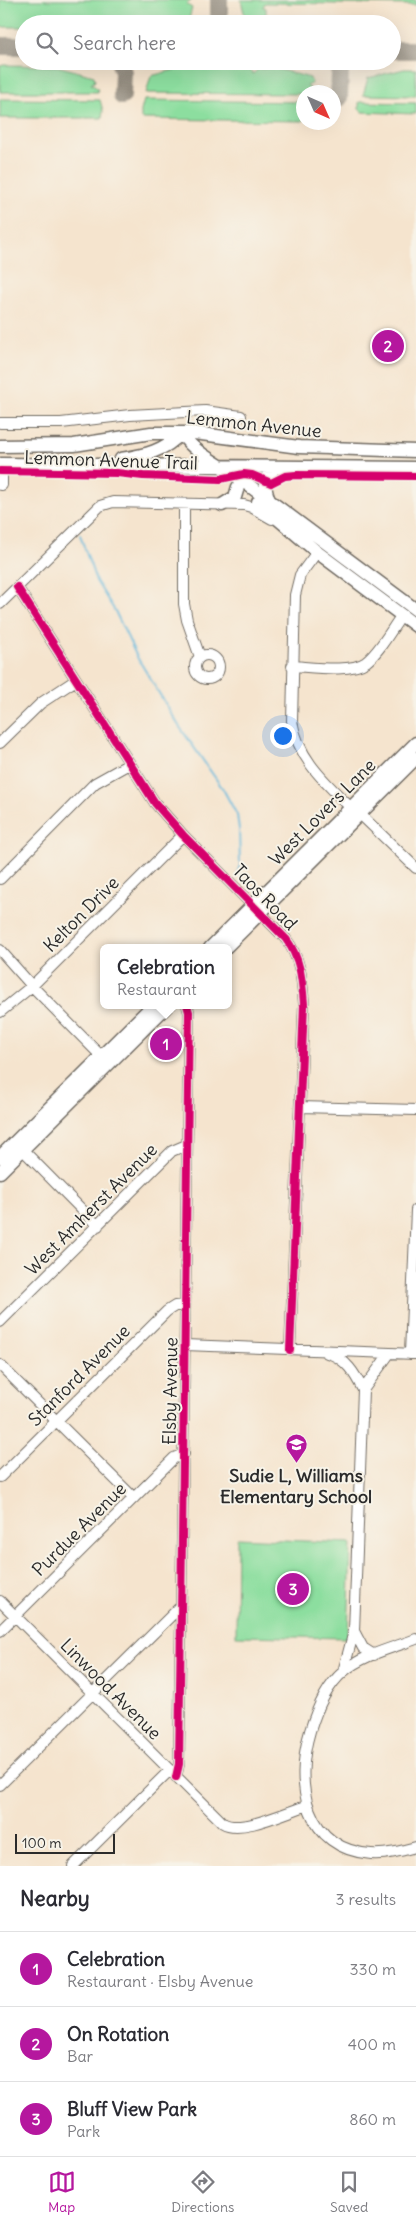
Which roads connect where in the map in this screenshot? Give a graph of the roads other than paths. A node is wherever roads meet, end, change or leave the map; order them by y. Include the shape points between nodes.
1 (241, 416) dead end
2 (0, 423) edge
3 (181, 432) junction
4 (1, 446) edge
5 (416, 451) edge
6 (416, 461) edge
7 (1, 464) edge
8 (92, 464) junction
9 (219, 467) junction
10 (275, 467) junction
11 (384, 468) junction
12 (416, 468) edge
13 (0, 485) edge
14 (238, 487) junction
15 (268, 500) junction
16 (184, 504) junction
17 (222, 505) junction
18 (284, 526) junction
19 (321, 547) junction
20 (17, 587) junction
21 (0, 604) edge
22 (409, 610) edge
23 (416, 626) edge
24 (200, 657) dead end
25 (292, 666) junction
26 (76, 680) junction
27 (0, 743) edge
28 (416, 743) edge
29 (416, 758) edge
30 (129, 764) junction
31 (356, 811) junction
32 (183, 835) junction
33 (416, 868) edge
34 (0, 879) edge
35 (257, 909) junction
36 (215, 944) edge
37 (228, 944) edge
38 (0, 950) edge
39 (32, 986) junction
40 (150, 1009) edge
41 (163, 1009) edge
42 (188, 1009) edge
43 (0, 1012) edge
44 (105, 1060) junction
45 (300, 1107) junction
46 (416, 1110) edge
47 (186, 1145) junction
48 (19, 1146) junction
49 (0, 1157) edge
50 (0, 1172) edge
51 (416, 1210) edge
52 (98, 1226) junction
53 (185, 1305) junction
54 (0, 1322) edge
55 (185, 1345) junction
56 (290, 1350) junction
57 (319, 1350) junction
58 (389, 1354) junction
59 (413, 1354) edge
60 (0, 1365) edge
61 (363, 1390) junction
62 (56, 1422) junction
63 (184, 1454) junction
64 (0, 1477) edge
65 (134, 1498) junction
66 (0, 1600) edge
67 (181, 1606) junction
68 (15, 1616) junction
69 (0, 1631) edge
70 (354, 1631) junction
71 (416, 1639) edge
72 (374, 1655) junction
73 (343, 1672) junction
74 (93, 1693) junction
75 (173, 1774) junction
76 (0, 1785) edge
77 (306, 1806) junction
78 (416, 1847) edge
79 (73, 1866) edge

1 - 2 street, Lemmon Avenue via 206,411 130,414 61,423
3 - 4 main road, Lemmon Avenue via 151,433 74,445
3 - 5 main road, Lemmon Avenue via 298,447
3 - 8 main road via 164,448 148,454
3 - 9 main road via 190,444
4 - 7 main road
6 - 11 main road via 399,461
7 - 8 main road, Lemmon Avenue
7 - 13 street
8 - 9 main road, Lemmon Avenue
9 - 10 main road, Lemmon Avenue
9 - 14 main road
9 - 15 main road
10 - 11 main road, Lemmon Avenue
10 - 15 main road via 265,481
11 - 12 main road, Lemmon Avenue
14 - 17 main road via 235,497
14 - 18 main road
15 - 19 main road
16 - 17 street
16 - 20 street via 113,502 100,506
16 - 24 street via 184,604
17 - 18 street via 251,507
18 - 19 main road
19 - 22 main road
19 - 25 street via 296,584
20 - 21 street
20 - 26 street, Taos Road
22 - 23 main road
22 - 25 street via 360,665 349,668
25 - 31 street via 292,721 300,750 315,772
26 - 27 street via 41,703
26 - 30 street, Taos Road
28 - 31 main road, West Lovers Lane
29 - 31 main road, West Lovers Lane
30 - 32 street, Taos Road via 155,803
30 - 34 street via 95,783
31 - 33 street
31 - 35 main road, West Lovers Lane
32 - 35 street, Taos Road
32 - 39 street, Kelton Drive
35 - 36 main road, West Lovers Lane
35 - 37 main road, West Lovers Lane
35 - 45 street, Taos Road via 292,947 301,968 304,1004
38 - 39 street
39 - 43 street, Kelton Drive
39 - 44 street
40 - 44 main road
41 - 44 main road
42 - 47 street, Elsby Avenue
44 - 48 main road
45 - 46 street
45 - 56 street, Taos Road
47 - 52 street, West Amherst Avenue via 172,1151
47 - 53 street, Elsby Avenue
48 - 49 main road
48 - 50 main road
48 - 52 street
51 - 59 street
52 - 54 street, West Amherst Avenue
53 - 55 street, Elsby Avenue
53 - 62 street, Stanford Avenue via 167,1311
55 - 56 street
55 - 63 street, Elsby Avenue
56 - 57 street
57 - 58 street
57 - 61 street via 342,1360 357,1377
58 - 59 street
58 - 61 street
60 - 62 street
61 - 70 street
62 - 64 street, Stanford Avenue
62 - 65 street
63 - 65 street, Purdue Avenue via 174,1458
63 - 67 street, Elsby Avenue
65 - 68 street, Purdue Avenue
66 - 68 street, Linwood Avenue
67 - 74 street
67 - 75 street, Elsby Avenue via 179,1764
68 - 69 street, Purdue Avenue
68 - 74 street, Linwood Avenue
70 - 72 street via 363,1648
70 - 73 street
71 - 72 street
72 - 73 street
73 - 77 street via 318,1709 308,1738 303,1783
74 - 75 street, Linwood Avenue
74 - 76 street
75 - 77 street, Linwood Avenue via 228,1826 241,1827
75 - 79 street
77 - 78 street via 327,1836 348,1849 373,1854

